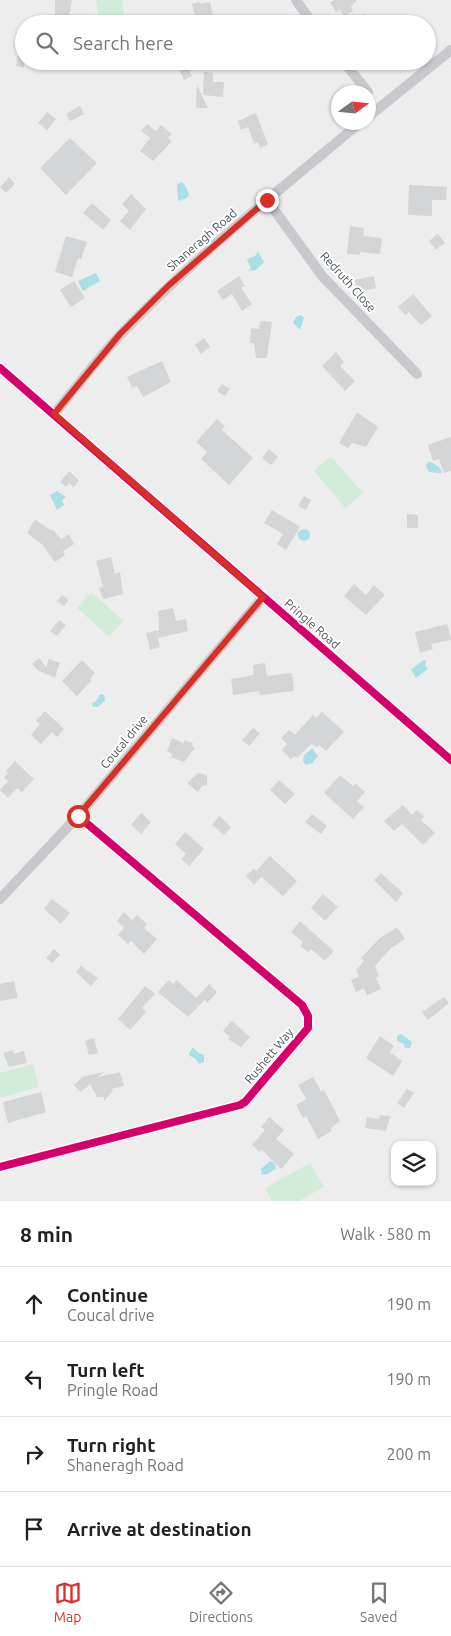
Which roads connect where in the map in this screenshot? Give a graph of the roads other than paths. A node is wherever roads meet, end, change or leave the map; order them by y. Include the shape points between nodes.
1 (296, 0) edge
2 (307, 15) edge
3 (451, 50) edge
4 (436, 62) edge
5 (350, 70) edge
6 (426, 70) edge
7 (362, 85) edge
8 (376, 102) edge
9 (380, 107) junction
10 (376, 110) edge
11 (351, 130) edge
12 (267, 200) junction
13 (0, 368) edge
14 (417, 374) dead end
15 (54, 414) junction
16 (263, 597) junction
17 (451, 760) edge
18 (78, 816) junction
19 (0, 899) edge
20 (0, 1167) edge

1 - 2 street
3 - 4 street
5 - 7 street
6 - 9 street
8 - 9 street
9 - 10 street
11 - 12 street, Shaneragh Road
12 - 14 street, Redruth Close via 323,277
12 - 15 street, Shaneragh Road via 168,286 120,334
13 - 15 street, Pringle Road
15 - 16 street, Pringle Road
16 - 17 street, Pringle Road
16 - 18 street, Coucal drive
18 - 19 street, Coucal drive
18 - 20 street, Rushett Way via 302,1005 308,1016 308,1028 240,1105

